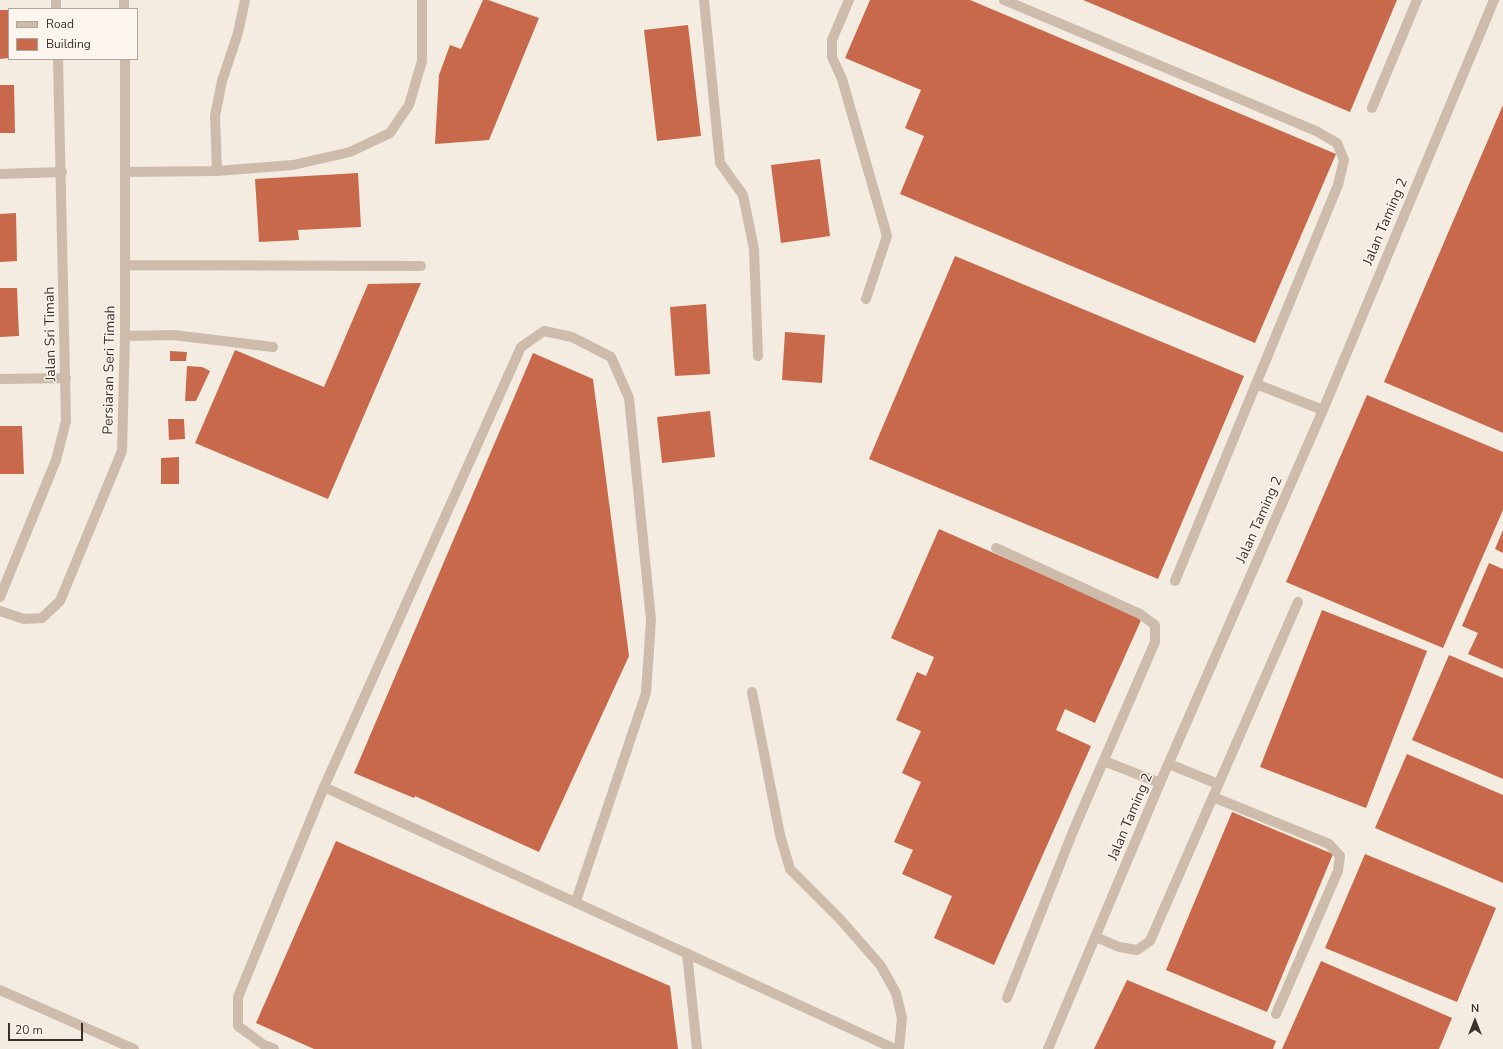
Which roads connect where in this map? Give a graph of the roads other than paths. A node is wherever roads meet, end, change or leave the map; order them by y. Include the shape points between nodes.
1 (245, 0) edge
2 (422, 0) edge
3 (704, 0) edge
4 (849, 0) edge
5 (1004, 0) edge
6 (1417, 0) edge
7 (1494, 0) edge
8 (58, 60) edge
9 (125, 60) edge
10 (1372, 108) dead end
11 (218, 171) junction
12 (62, 172) junction
13 (125, 172) junction
14 (0, 174) edge
15 (125, 265) junction
16 (420, 266) dead end
17 (866, 299) dead end
18 (125, 336) junction
19 (273, 347) dead end
20 (758, 356) dead end
21 (66, 378) junction
22 (0, 379) edge
23 (1256, 384) junction
24 (1323, 410) junction
25 (996, 548) dead end
26 (1176, 581) dead end
27 (0, 597) edge
28 (1298, 602) dead end
29 (0, 611) edge
30 (752, 692) dead end
31 (1104, 760) junction
32 (1169, 764) junction
33 (1160, 783) junction
34 (1218, 784) junction
35 (324, 787) junction
36 (1213, 797) junction
37 (576, 901) junction
38 (1096, 937) junction
39 (688, 953) junction
40 (0, 990) edge
41 (1007, 998) dead end
42 (1276, 1014) dead end
43 (134, 1049) edge
44 (274, 1049) edge
45 (697, 1049) edge
46 (895, 1049) edge
47 (900, 1049) edge
48 (1048, 1049) edge

1 - 11 street via 215,116
2 - 11 street via 422,61 409,105 390,133 350,152 294,165
3 - 20 street via 720,162 743,195 754,249
4 - 17 street via 832,40 832,56 842,79 887,236
5 - 23 street via 1316,131 1337,143 1344,160 1338,185
6 - 10 street
7 - 24 street, Jalan Taming 2
8 - 12 street, Jalan Sri Timah
9 - 13 street, Persiaran Seri Timah
11 - 13 street
12 - 14 street
12 - 21 street, Jalan Sri Timah
13 - 15 street, Persiaran Seri Timah
15 - 16 street
15 - 18 street, Persiaran Seri Timah
18 - 19 street via 173,335
18 - 29 street, Persiaran Seri Timah via 122,451 60,601 42,618 24,619
21 - 22 street
21 - 27 street, Jalan Sri Timah via 66,421 56,460
23 - 24 street
23 - 26 street
24 - 32 street, Jalan Taming 2
25 - 31 street via 1140,614 1155,625 1155,642
28 - 34 street
30 - 47 street via 780,835 790,869 840,919 881,966 896,993 902,1018
31 - 33 street
31 - 41 street
32 - 33 street, Jalan Taming 2
32 - 34 street
33 - 38 street, Jalan Taming 2
34 - 36 street
35 - 37 street
35 - 37 street via 521,347 544,331 572,337 611,357 629,398 651,620 646,693
35 - 44 street via 238,997 238,1026 264,1045
36 - 38 street via 1150,941 1137,950 1120,947
36 - 42 street via 1329,844 1340,856 1338,871
37 - 39 street
38 - 48 street, Jalan Taming 2
39 - 45 street
39 - 46 street
40 - 43 street

